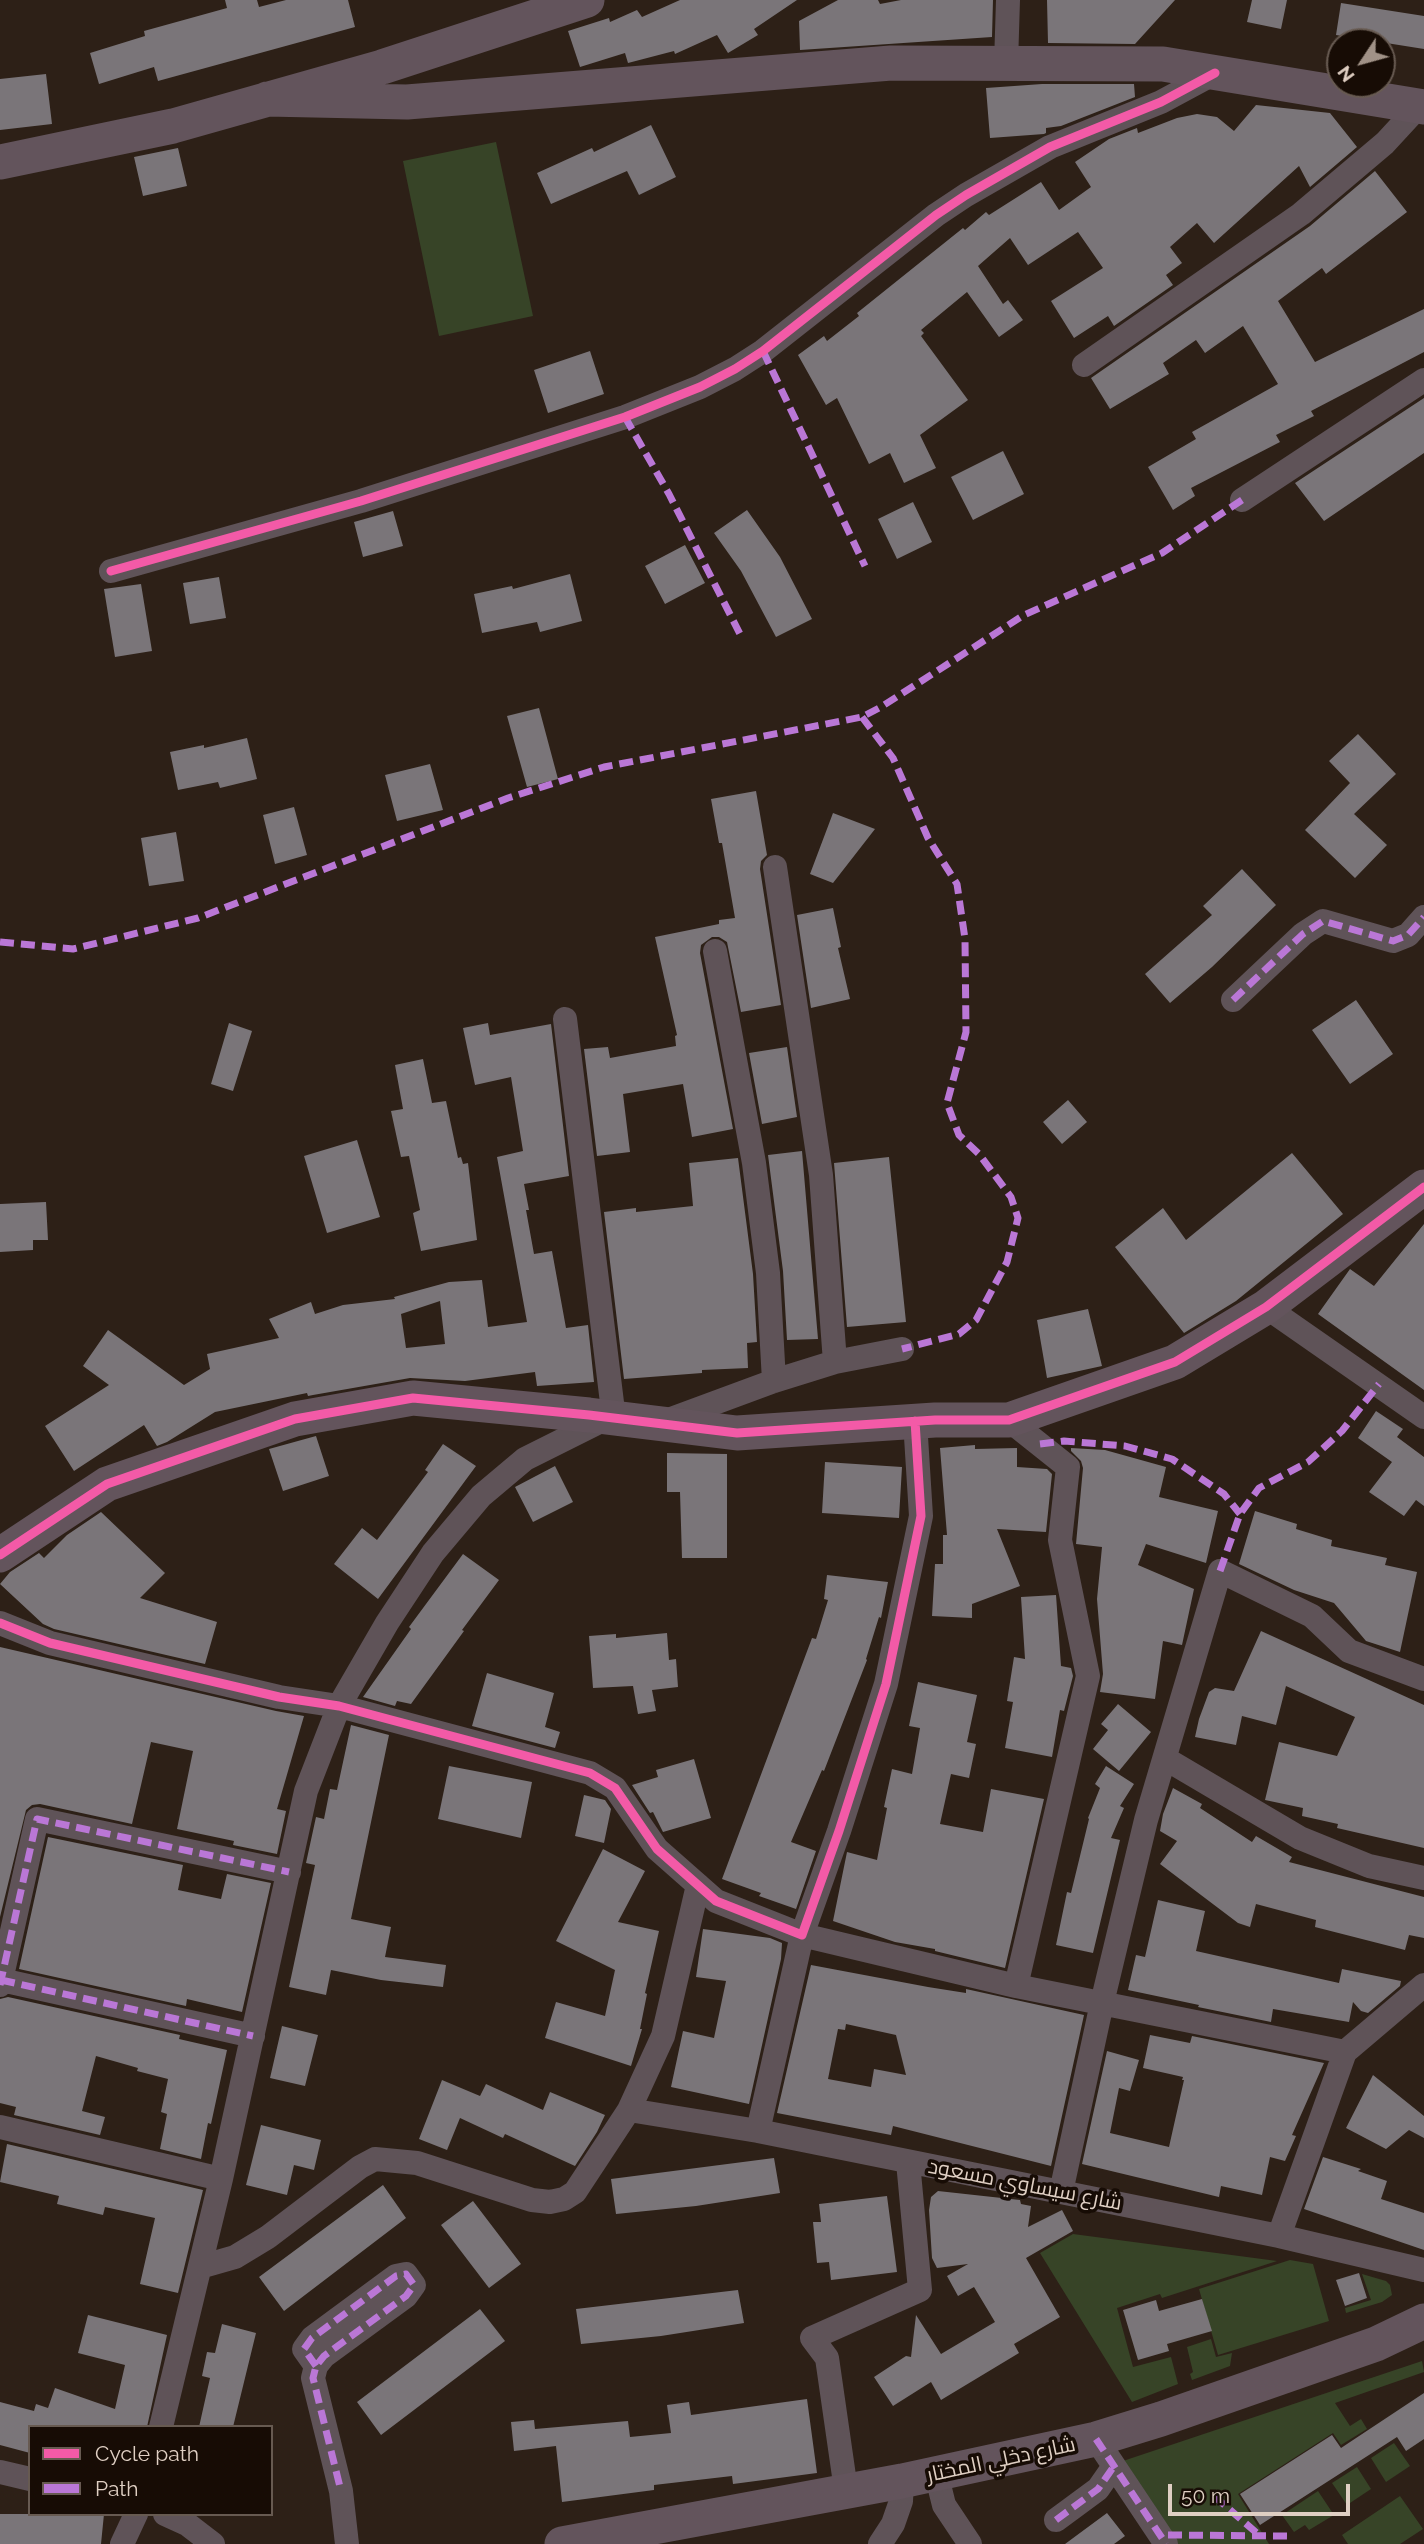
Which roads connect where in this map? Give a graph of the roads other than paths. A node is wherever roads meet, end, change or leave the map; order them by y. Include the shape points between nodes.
1 (587, 0) edge
2 (1008, 0) edge
3 (1006, 64) junction
4 (1215, 73) junction
5 (267, 99) junction
6 (1421, 106) edge
7 (0, 162) edge
8 (1084, 365) dead end
9 (1424, 380) edge
10 (1242, 500) dead end
11 (111, 571) dead end
12 (775, 867) dead end
13 (1424, 917) edge
14 (715, 951) dead end
15 (1233, 1000) dead end
16 (565, 1019) dead end
17 (1424, 1186) edge
18 (1266, 1307) junction
19 (902, 1349) dead end
20 (835, 1362) junction
21 (774, 1381) junction
22 (1424, 1417) edge
23 (611, 1418) junction
24 (1009, 1420) junction
25 (915, 1421) junction
26 (659, 1424) junction
27 (0, 1555) edge
28 (0, 1623) edge
29 (1424, 1679) edge
30 (339, 1706) junction
31 (1166, 1759) junction
32 (289, 1872) junction
33 (1424, 1878) edge
34 (698, 1885) junction
35 (802, 1936) junction
36 (0, 1982) edge
37 (1424, 1985) edge
38 (1016, 1986) junction
39 (1102, 2003) junction
40 (253, 2036) junction
41 (1345, 2052) junction
42 (629, 2110) junction
43 (0, 2127) edge
44 (758, 2131) junction
45 (908, 2162) junction
46 (221, 2179) junction
47 (1061, 2192) junction
48 (1279, 2236) junction
49 (200, 2267) junction
50 (1423, 2274) edge
51 (1424, 2321) edge
52 (316, 2365) dead end
53 (161, 2425) edge
54 (1105, 2453) junction
55 (0, 2472) edge
56 (28, 2479) edge
57 (902, 2481) junction
58 (940, 2489) junction
59 (846, 2490) junction
60 (135, 2516) edge
61 (169, 2516) edge
62 (1056, 2520) dead end
63 (887, 2534) edge
64 (122, 2544) edge
65 (213, 2544) edge
66 (347, 2544) edge
67 (562, 2544) edge
68 (970, 2544) edge
69 (1166, 2544) edge

1 - 5 street
2 - 3 street
3 - 4 street via 1163,64
3 - 5 street via 891,63 407,102
4 - 6 street
4 - 11 street via 1161,102 1050,147 966,195 763,351 690,391 625,417 361,501
5 - 7 street via 173,126
6 - 8 street via 1301,214
9 - 10 street
12 - 20 street via 821,1175
13 - 15 street via 1408,935 1393,941 1323,921
14 - 21 street via 754,1163 768,1273
16 - 23 street
17 - 18 street
18 - 22 street
18 - 24 street via 1175,1362
19 - 20 street
20 - 21 street
21 - 26 street
23 - 26 street
23 - 27 street via 413,1398 295,1419 107,1485
23 - 30 street via 525,1459 481,1496 433,1553
24 - 25 street
24 - 38 street via 1068,1467 1060,1540 1088,1676
25 - 26 street via 737,1433
25 - 35 street via 921,1516 886,1684
28 - 30 street via 50,1643 279,1697
29 - 31 street via 1349,1651 1312,1616 1220,1571
30 - 32 street via 306,1791
30 - 34 street via 590,1773 615,1788 657,1849
31 - 33 street via 1300,1838 1369,1866
31 - 39 street via 1146,1821
32 - 36 street via 37,1819
32 - 40 street
34 - 35 street via 716,1901
34 - 42 street via 663,2036
35 - 38 street
35 - 44 street
36 - 40 street
37 - 41 street
38 - 39 street
39 - 41 street
39 - 47 street
40 - 46 street
41 - 48 street
42 - 44 street, شارع سيساوي مسعود
42 - 49 street via 575,2192 564,2199 532,2200 417,2163 375,2159 268,2237 235,2257
43 - 46 street
44 - 45 street, شارع سيساوي مسعود
45 - 47 street, شارع سيساوي مسعود
45 - 59 street via 920,2290 813,2338 827,2358
46 - 49 street
47 - 48 street, شارع سيساوي مسعود
48 - 50 street, شارع سيساوي مسعود
49 - 53 street
51 - 54 street, شارع دخلي المختار via 1376,2344 1161,2419
52 - 66 street via 313,2378 341,2491
54 - 58 street, شارع دخلي المختار via 1012,2459
54 - 62 street via 1098,2489
54 - 69 street
55 - 56 street
57 - 58 street, شارع دخلي المختار
57 - 59 street, شارع دخلي المختار
57 - 63 street via 901,2501
58 - 63 street via 923,2505 907,2511
58 - 68 street
59 - 67 street, شارع دخلي المختار
60 - 64 street
61 - 65 street

